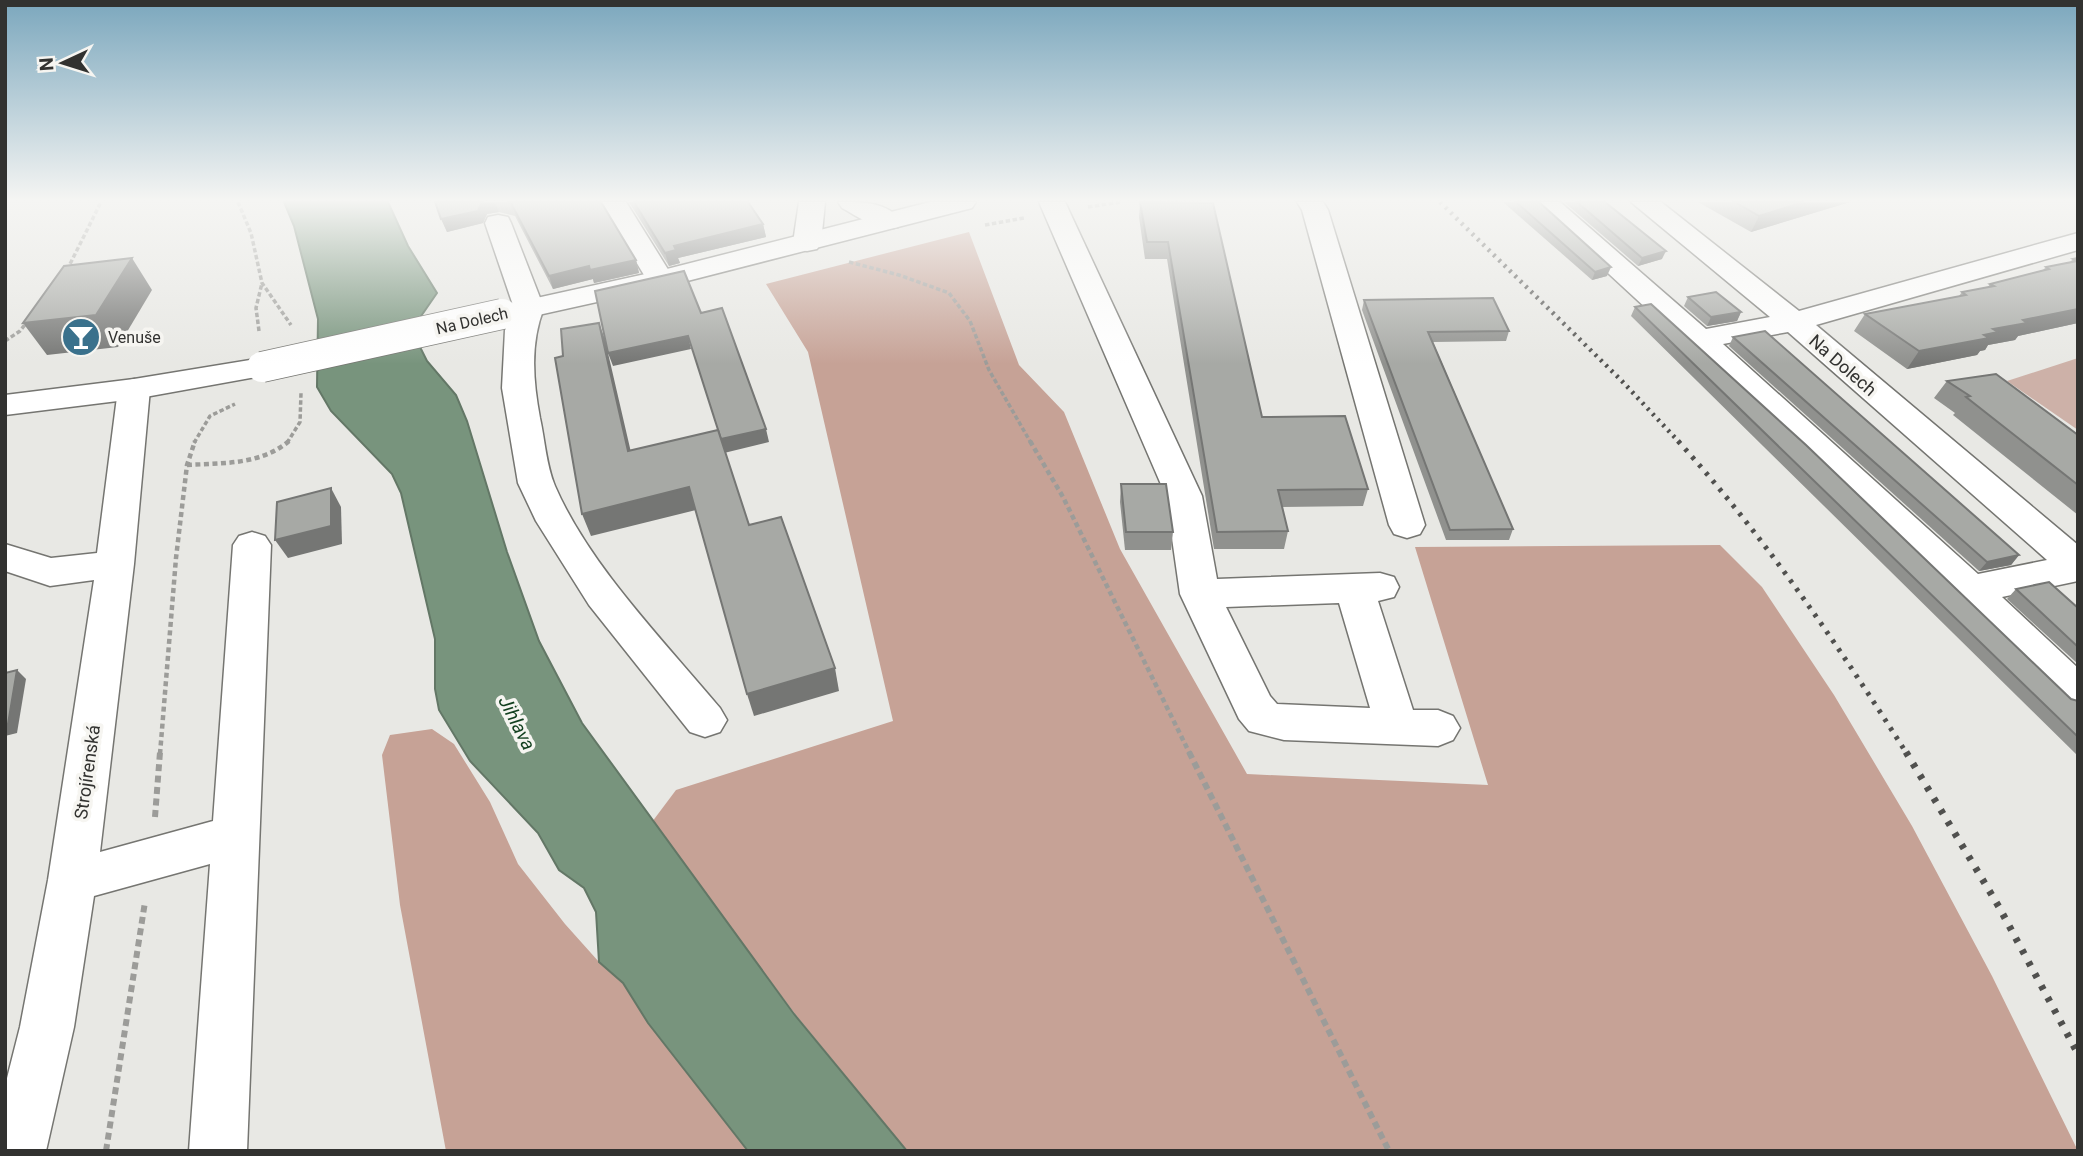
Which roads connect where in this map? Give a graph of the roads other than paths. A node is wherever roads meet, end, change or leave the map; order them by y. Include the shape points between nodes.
1 (505, 256) edge
2 (646, 256) edge
3 (754, 256) edge
4 (1076, 256) edge
5 (1328, 256) edge
6 (1606, 256) edge
7 (1711, 256) edge
8 (2032, 256) edge
9 (660, 279) junction
10 (516, 311) junction
11 (1794, 322) junction
12 (1702, 339) junction
13 (135, 389) junction
14 (5, 405) edge
15 (1407, 525) dead end
16 (252, 545) dead end
17 (5, 557) edge
18 (115, 564) junction
19 (2078, 566) edge
20 (1970, 590) junction
21 (1200, 594) junction
22 (2078, 694) edge
23 (705, 720) dead end
24 (1397, 728) junction
25 (1438, 729) dead end
26 (236, 835) junction
27 (72, 880) junction
28 (17, 1151) edge
29 (218, 1151) edge

1 - 10 street
2 - 9 street
3 - 9 street, Na Dolech
4 - 21 street via 1184,496
5 - 15 street
6 - 12 street
7 - 11 street
8 - 11 street, Na Dolech
9 - 10 street, Na Dolech
10 - 13 street, Na Dolech, bridge via 262,367
10 - 23 street via 520,330 518,388 536,483 554,521 603,595
11 - 12 street
11 - 19 street, Na Dolech
12 - 20 street
13 - 14 street, Na Dolech
13 - 18 street, Strojírenská
16 - 26 street
17 - 18 street via 50,572
18 - 27 street, Strojírenská
19 - 20 street
20 - 22 street
21 - 24 street via 1264,719
21 - 24 street via 1367,588
24 - 25 street
26 - 27 street
26 - 29 street
27 - 28 street, Strojírenská via 47,1027

